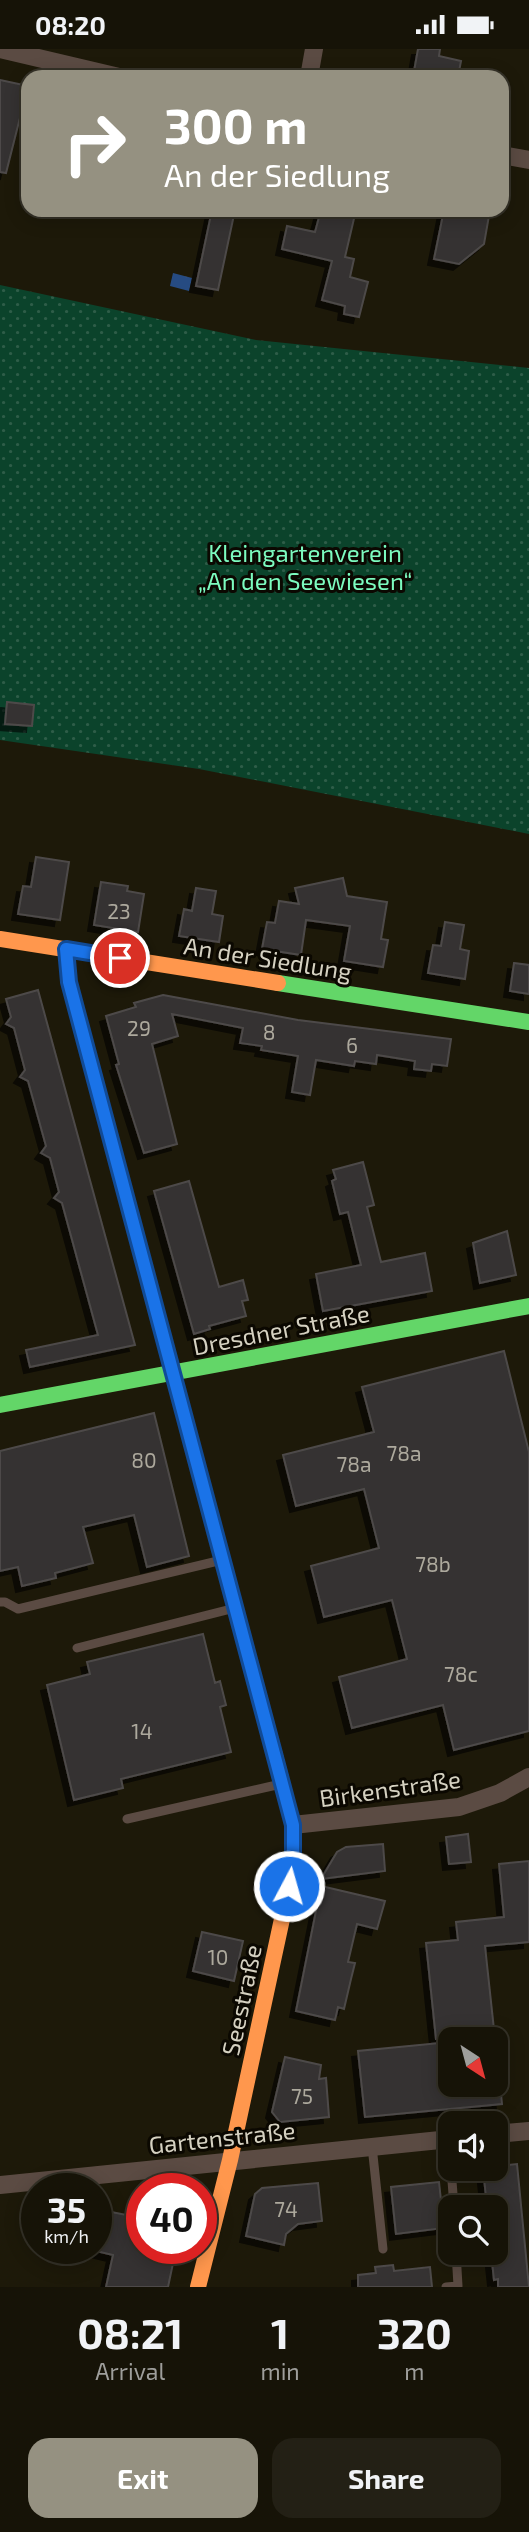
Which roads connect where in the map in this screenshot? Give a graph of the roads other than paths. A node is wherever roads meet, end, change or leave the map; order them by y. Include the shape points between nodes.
1 (0, 49) edge
2 (314, 49) edge
3 (89, 70) edge
4 (310, 70) edge
5 (509, 156) edge
6 (529, 160) edge
7 (0, 939) edge
8 (66, 949) junction
9 (529, 1022) edge
10 (529, 1306) edge
11 (174, 1371) junction
12 (0, 1405) edge
13 (223, 1560) junction
14 (0, 1602) edge
15 (236, 1608) junction
16 (77, 1648) dead end
17 (529, 1777) edge
18 (282, 1783) junction
19 (127, 1819) dead end
20 (293, 1825) junction
21 (529, 2131) edge
22 (508, 2133) edge
23 (438, 2143) edge
24 (373, 2146) junction
25 (230, 2160) junction
26 (0, 2185) edge
27 (383, 2249) dead end
28 (457, 2265) edge
29 (198, 2287) edge
30 (446, 2287) edge

1 - 3 street
2 - 4 street
5 - 6 street
7 - 8 street, An der Siedlung
8 - 9 street, An der Siedlung
8 - 11 street, Seestraße via 69,982
10 - 11 street, Dresdner Straße
11 - 12 street, Dresdner Straße
11 - 13 street, Seestraße
13 - 14 lane via 18,1609
13 - 15 street, Seestraße
15 - 16 lane
15 - 18 street, Seestraße
17 - 20 street, Birkenstraße via 459,1807
18 - 19 lane
18 - 20 street, Seestraße
20 - 25 street, Seestraße via 293,1868
21 - 22 street
23 - 24 street, Gartenstraße
24 - 25 street, Gartenstraße
24 - 27 lane
25 - 26 street, Gartenstraße
25 - 29 street, Seestraße
28 - 30 lane via 458,2286

